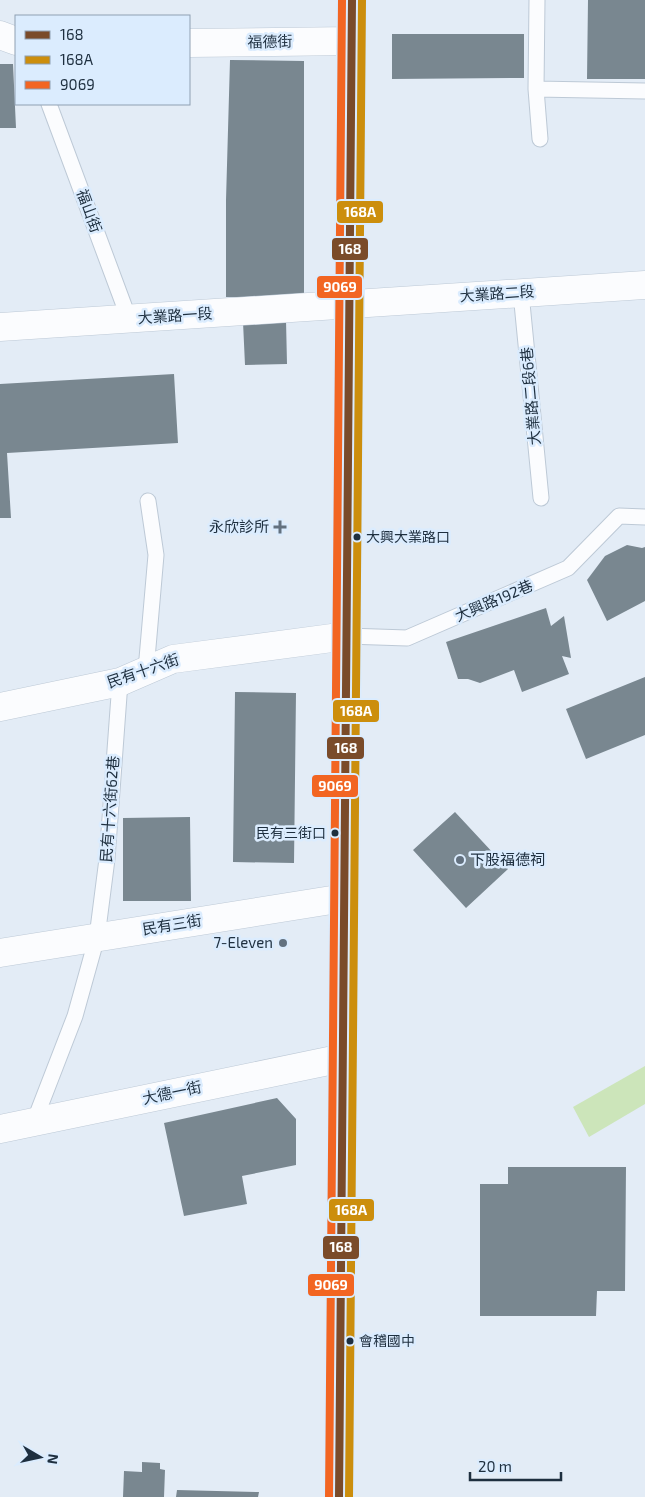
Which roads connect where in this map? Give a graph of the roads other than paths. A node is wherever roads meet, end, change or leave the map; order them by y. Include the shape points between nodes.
1 (352, 0) edge
2 (537, 0) edge
3 (0, 35) edge
4 (15, 41) edge
5 (352, 41) junction
6 (190, 43) edge
7 (536, 89) junction
8 (645, 91) edge
9 (49, 105) edge
10 (540, 139) dead end
11 (645, 285) edge
12 (521, 293) junction
13 (350, 304) junction
14 (130, 319) junction
15 (0, 327) edge
16 (540, 498) dead end
17 (148, 501) dead end
18 (645, 518) edge
19 (347, 636) junction
20 (146, 670) junction
21 (120, 682) junction
22 (0, 707) edge
23 (344, 898) junction
24 (97, 937) junction
25 (0, 953) edge
26 (343, 1058) junction
27 (34, 1122) junction
28 (0, 1129) edge
29 (339, 1497) edge

1 - 5 street
2 - 7 lane
3 - 4 street
5 - 6 street, 福德街
5 - 13 street
7 - 8 lane
7 - 10 lane
9 - 14 lane, 福山街
11 - 12 street, 大業路二段
12 - 13 street, 大業路二段
12 - 16 lane, 大業路二段6巷
13 - 14 street, 大業路一段
13 - 19 street
14 - 15 street, 大業路一段
17 - 20 lane via 156,555
18 - 19 lane, 大興路192巷 via 620,516 568,568 407,638
19 - 20 street, 民有十六街 via 173,659
19 - 23 street
20 - 21 street, 民有十六街
21 - 22 street, 民有十六街
21 - 24 lane, 民有十六街62巷 via 107,859
23 - 24 street, 民有三街
23 - 26 street
24 - 25 street, 民有三街
24 - 27 lane, 民有十六街62巷 via 75,1016
26 - 27 street, 大德一街
26 - 29 street
27 - 28 street, 大德一街

